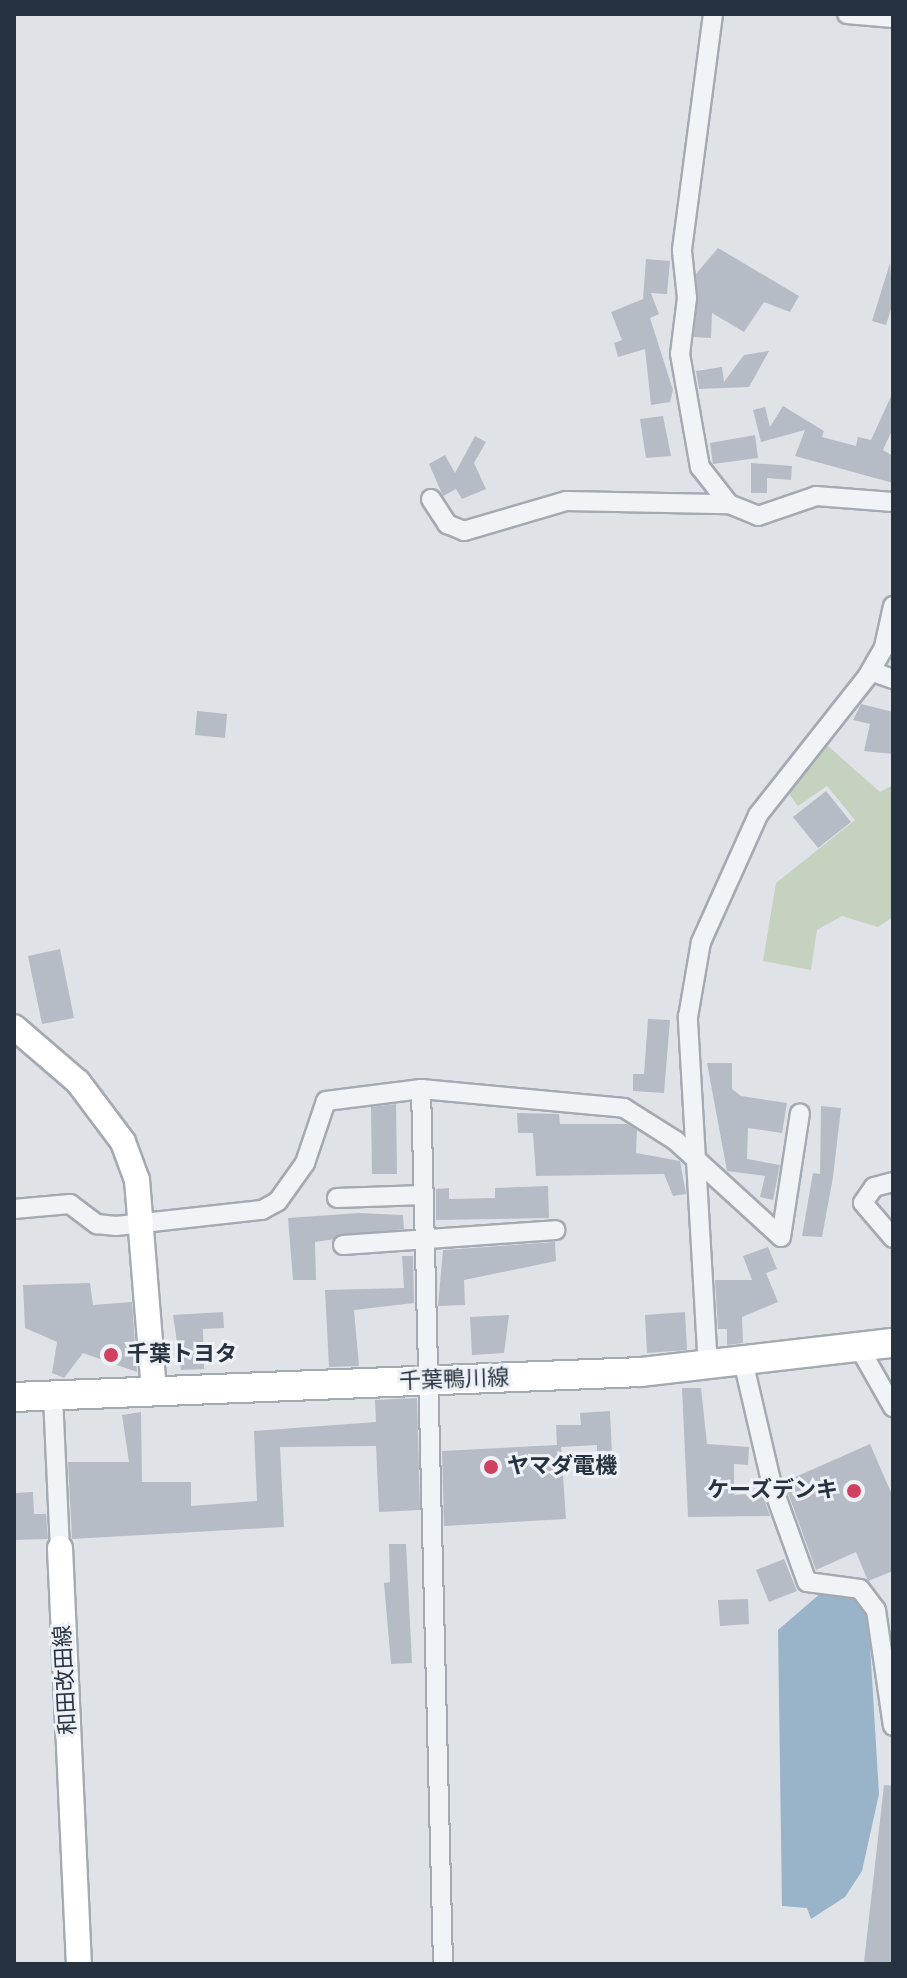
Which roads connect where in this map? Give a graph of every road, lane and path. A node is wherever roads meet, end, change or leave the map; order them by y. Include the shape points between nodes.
1 (713, 14) edge
2 (847, 14) edge
3 (893, 18) edge
4 (431, 499) dead end
5 (893, 502) edge
6 (729, 504) junction
7 (893, 606) edge
8 (871, 671) junction
9 (893, 679) edge
10 (14, 1027) edge
11 (421, 1089) junction
12 (800, 1113) dead end
13 (694, 1157) junction
14 (893, 1182) edge
15 (424, 1195) junction
16 (337, 1198) dead end
17 (14, 1209) edge
18 (142, 1225) junction
19 (555, 1230) dead end
20 (893, 1238) edge
21 (426, 1239) junction
22 (343, 1245) dead end
23 (893, 1343) edge
24 (860, 1349) junction
25 (744, 1365) junction
26 (708, 1368) junction
27 (431, 1380) junction
28 (154, 1391) junction
29 (53, 1396) junction
30 (14, 1397) edge
31 (893, 1407) edge
32 (60, 1548) joint
33 (893, 1726) edge
34 (79, 1964) edge
35 (443, 1964) edge

1 - 6 street via 682,251 687,298 680,354 700,467
2 - 3 street
4 - 6 street via 447,524 464,531 566,501
5 - 6 street via 816,496 758,516
7 - 8 street
8 - 9 street
8 - 13 street via 758,815 711,912 688,1017
10 - 18 street via 105,1111 137,1180
11 - 13 street via 624,1108
11 - 15 street
11 - 18 street via 326,1101 305,1163 278,1201 262,1210
12 - 13 street via 781,1237
13 - 26 street
14 - 20 street via 874,1187 863,1203
15 - 16 street
15 - 21 street
17 - 18 street via 70,1204 97,1224
18 - 28 street
19 - 21 street
21 - 22 street
21 - 27 street
23 - 24 main road, 千葉鴨川線
24 - 25 main road, 千葉鴨川線
24 - 31 street
25 - 26 main road, 千葉鴨川線
25 - 33 street via 772,1485 803,1575 816,1586 860,1589 876,1610
26 - 27 main road, 千葉鴨川線
27 - 28 main road, 千葉鴨川線
27 - 35 street
28 - 29 main road, 千葉鴨川線
29 - 30 main road, 千葉鴨川線
29 - 32 street, 和田改田線
32 - 34 street, 和田改田線

